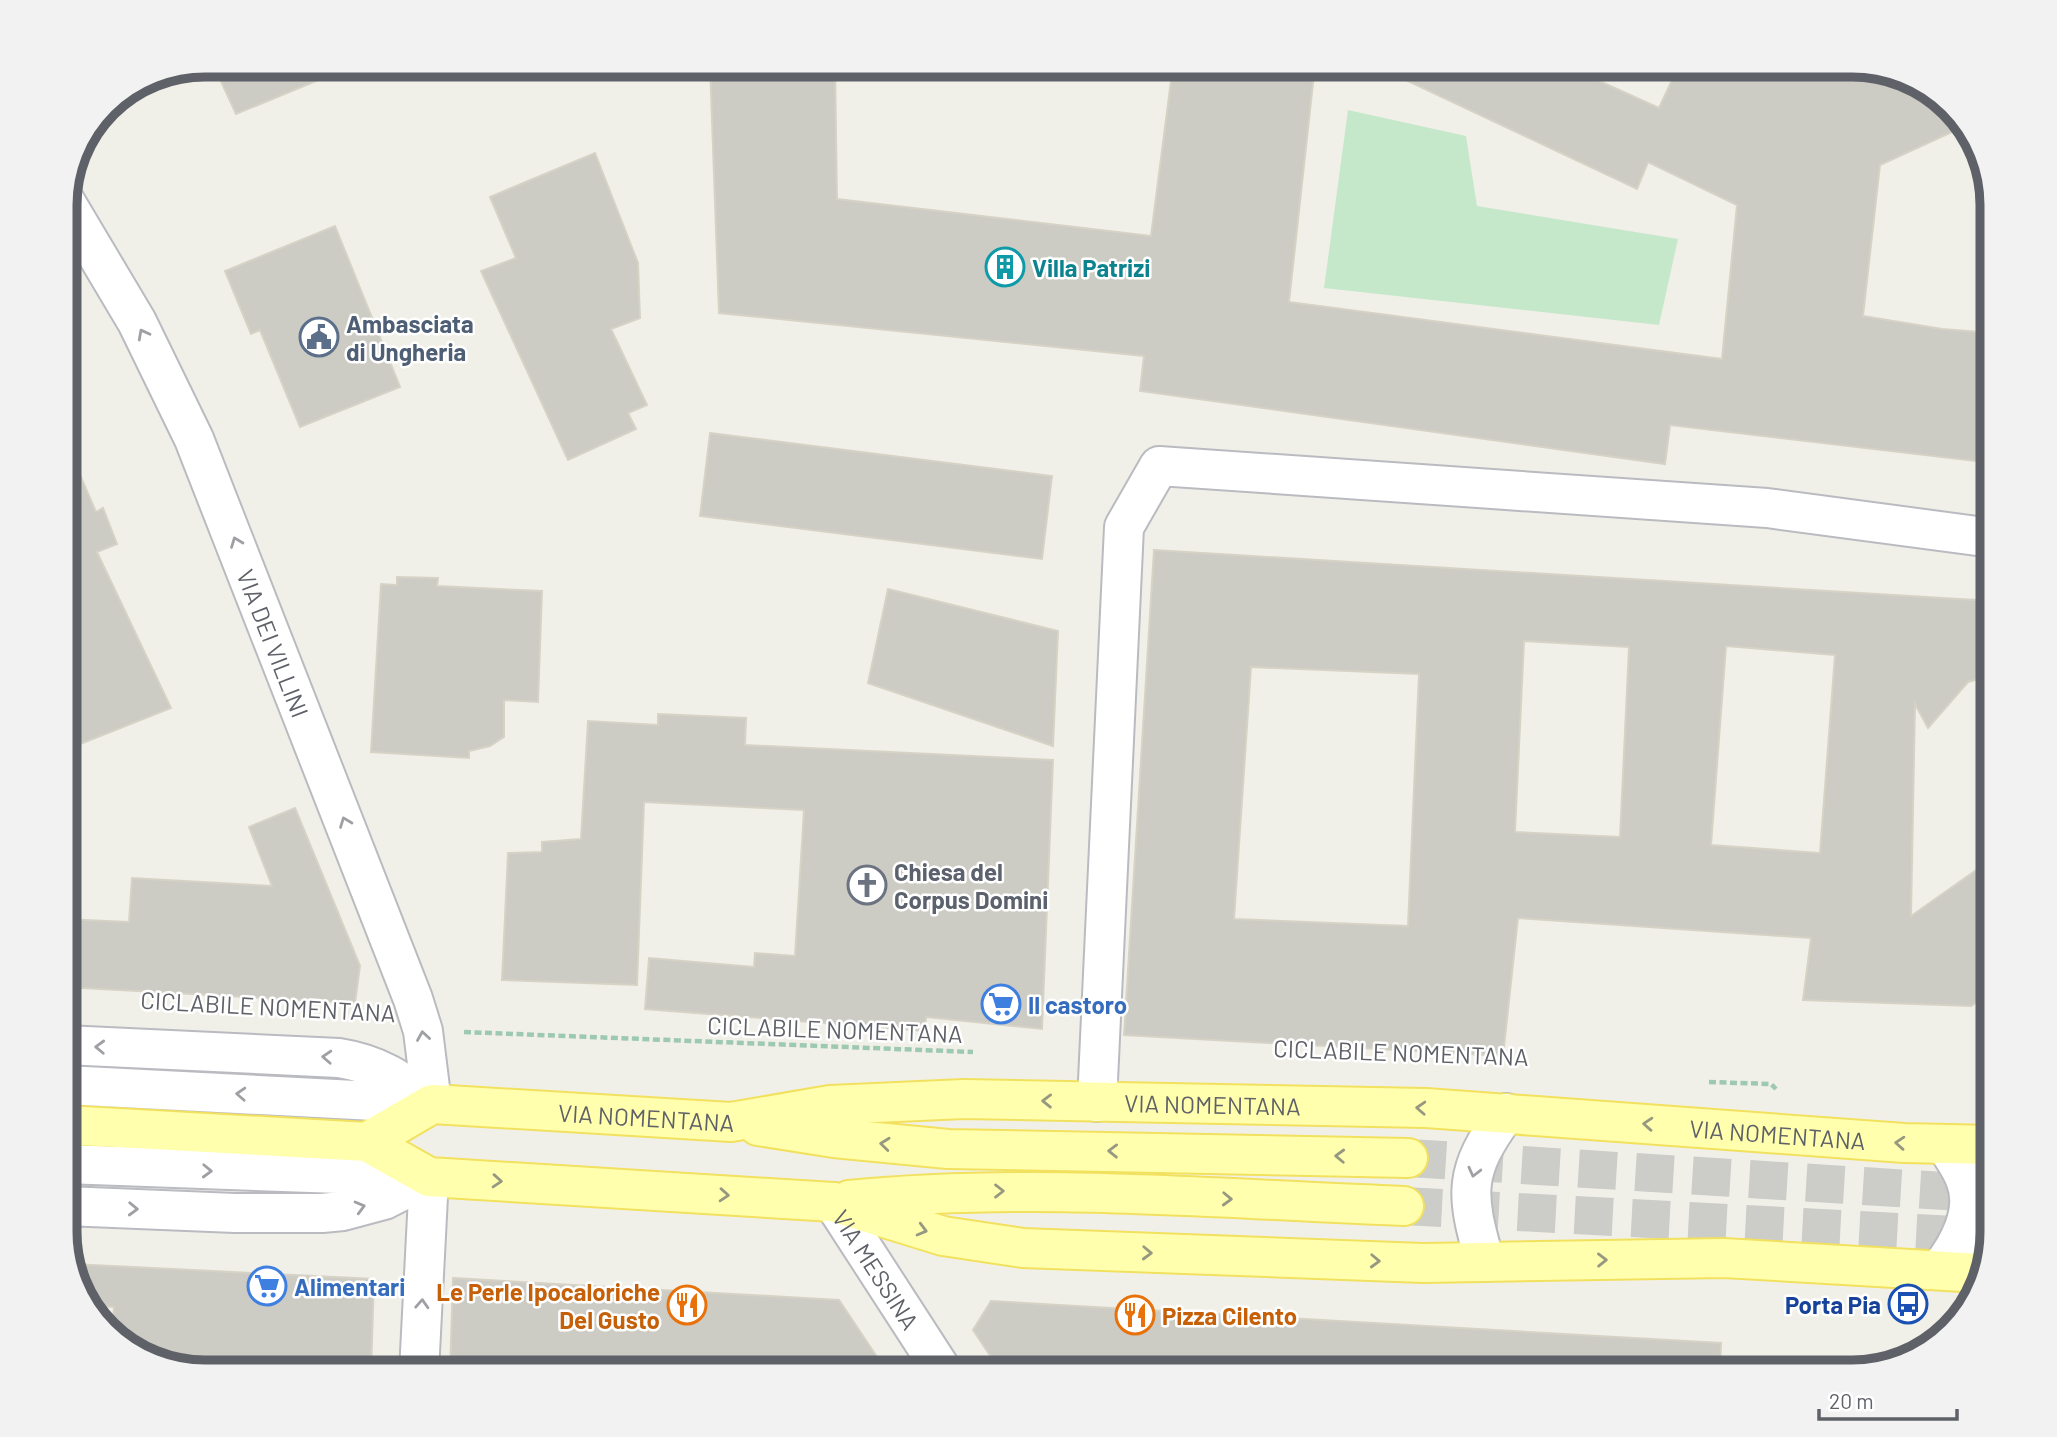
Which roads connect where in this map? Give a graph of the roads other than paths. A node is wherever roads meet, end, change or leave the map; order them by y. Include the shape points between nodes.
1 (77, 221) edge
2 (1980, 536) edge
3 (77, 1046) edge
4 (77, 1086) edge
5 (1097, 1102) junction
6 (432, 1104) junction
7 (1506, 1113) junction
8 (731, 1122) junction
9 (77, 1126) edge
10 (367, 1142) junction
11 (1945, 1144) junction
12 (1980, 1145) edge
13 (1408, 1158) tunnel mouth
14 (77, 1165) edge
15 (429, 1177) junction
16 (833, 1202) junction
17 (77, 1206) edge
18 (1404, 1206) tunnel mouth
19 (1485, 1262) junction
20 (1940, 1269) junction
21 (1973, 1272) edge
22 (420, 1360) edge
23 (935, 1360) edge

6 -> 1 street, VIA DEI VILLINI via 423,1031 404,973 194,439 137,322
2 - 5 street via 1767,508 1159,466 1124,527
6 -> 3 street via 388,1072 356,1060
6 -> 4 street, VIA NOMENTANA
7 -> 5 main road, VIA NOMENTANA
5 -> 8 main road, VIA NOMENTANA via 865,1102
6 - 8 main road, VIA NOMENTANA
6 - 10 main road
11 -> 7 main road, VIA NOMENTANA
7 -> 19 street via 1480,1152 1470,1188
13 -> 8 main road via 948,1149
9 - 10 main road
10 - 15 main road
11 - 12 main road, VIA NOMENTANA
11 - 20 street via 1968,1185 1969,1201 1963,1231
14 -> 15 street
15 -> 16 main road
17 -> 15 street via 322,1213 384,1200
22 -> 15 street
16 -> 18 main road via 1000,1191
16 -> 19 main road via 943,1236 1023,1248
16 - 23 street, VIA MESSINA
19 -> 20 main road via 1724,1258
20 - 21 main road

